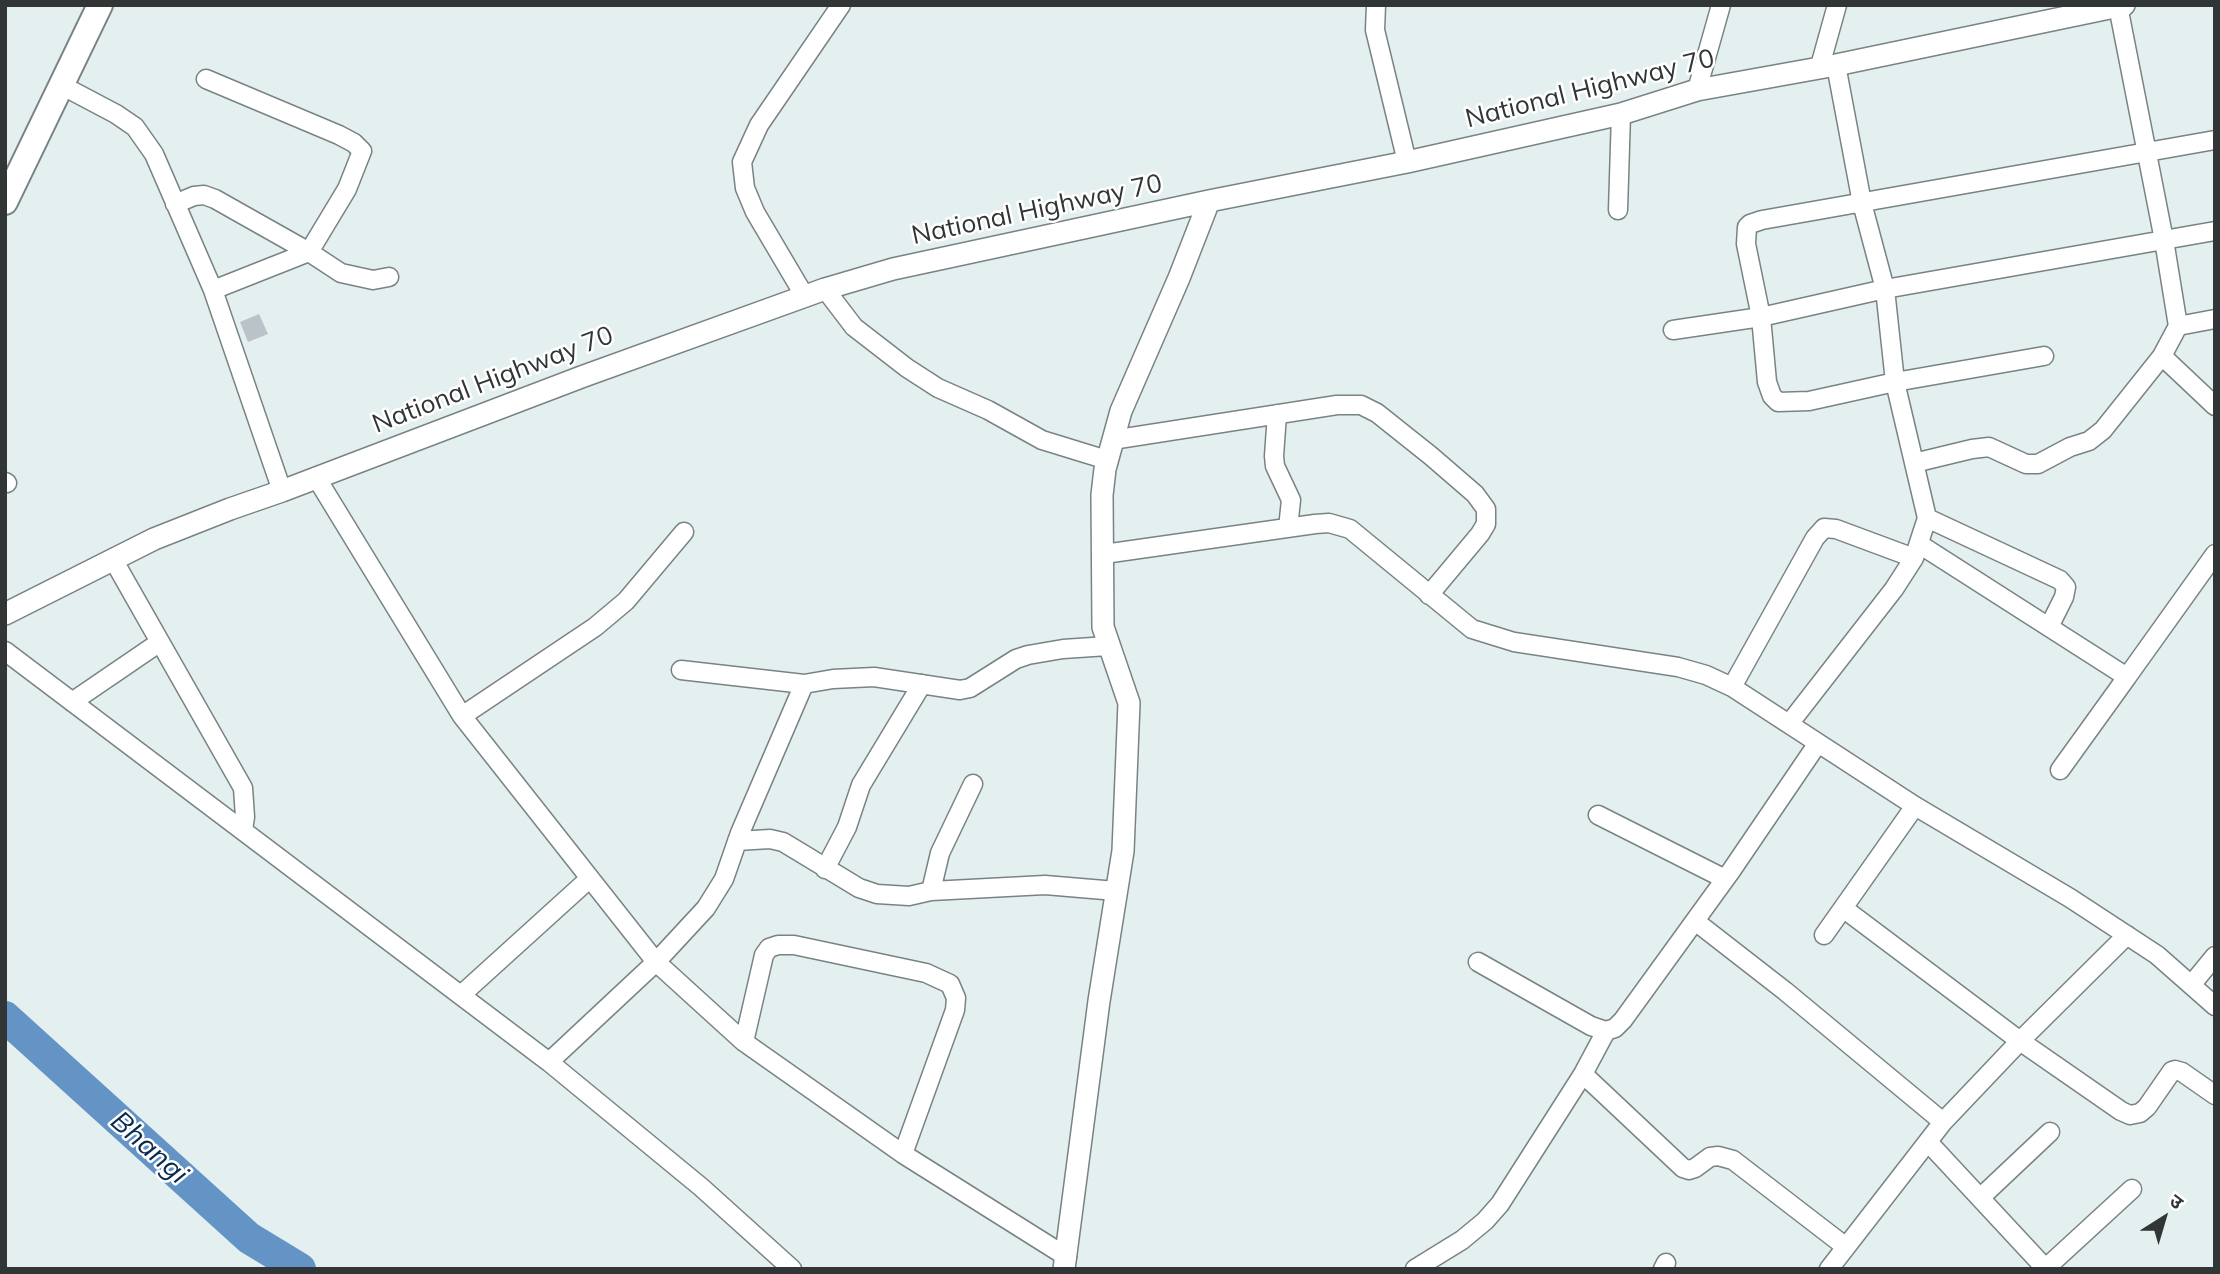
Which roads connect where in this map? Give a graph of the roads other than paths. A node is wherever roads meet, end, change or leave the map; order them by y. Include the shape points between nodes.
1 (100, 5) edge
2 (841, 5) edge
3 (1376, 5) edge
4 (1721, 5) edge
5 (1837, 5) edge
6 (2121, 6) edge
7 (1828, 66) junction
8 (206, 79) dead end
9 (61, 85) junction
10 (1697, 90) junction
11 (1621, 114) junction
12 (2215, 140) edge
13 (2145, 151) junction
14 (1407, 162) junction
15 (1209, 201) junction
16 (5, 202) edge
17 (1862, 203) junction
18 (175, 204) junction
19 (1618, 210) dead end
20 (2215, 231) edge
21 (2164, 240) junction
22 (309, 252) junction
23 (389, 277) dead end
24 (825, 289) junction
25 (1885, 289) junction
26 (213, 290) junction
27 (804, 295) junction
28 (1761, 317) junction
29 (2215, 319) edge
30 (2178, 326) junction
31 (1673, 330) dead end
32 (2044, 356) dead end
33 (2162, 356) junction
34 (1895, 382) junction
35 (2215, 406) edge
36 (1277, 414) junction
37 (1109, 450) junction
38 (1914, 463) junction
39 (316, 477) junction
40 (282, 491) junction
41 (1927, 518) junction
42 (1288, 528) junction
43 (684, 532) dead end
44 (1916, 551) junction
45 (1104, 554) junction
46 (2215, 554) edge
47 (114, 561) junction
48 (1429, 595) junction
49 (5, 614) edge
50 (2049, 627) junction
51 (160, 642) junction
52 (1108, 646) junction
53 (5, 651) edge
54 (681, 670) dead end
55 (2127, 677) junction
56 (804, 684) junction
57 (922, 684) junction
58 (1732, 687) junction
59 (72, 702) junction
60 (462, 716) junction
61 (1789, 724) junction
62 (1818, 743) junction
63 (2060, 770) dead end
64 (973, 784) dead end
65 (1915, 806) junction
66 (1598, 816) dead end
67 (243, 830) junction
68 (737, 841) junction
69 (825, 869) junction
70 (589, 878) junction
71 (1726, 879) junction
72 (931, 891) junction
73 (1116, 891) junction
74 (1843, 908) junction
75 (1695, 921) junction
76 (1824, 934) dead end
77 (2127, 935) junction
78 (2215, 956) edge
79 (656, 962) junction
80 (1478, 962) dead end
81 (2192, 984) junction
82 (461, 995) junction
83 (2215, 1006) edge
84 (1606, 1031) junction
85 (2020, 1041) junction
86 (744, 1042) junction
87 (549, 1062) junction
88 (1583, 1073) junction
89 (2215, 1095) edge
90 (1943, 1122) junction
91 (2050, 1132) dead end
92 (1928, 1142) junction
93 (903, 1154) junction
94 (2132, 1189) dead end
95 (1980, 1198) junction
96 (1846, 1247) junction
97 (1066, 1263) edge
98 (2046, 1268) edge
99 (792, 1269) edge
100 (1415, 1269) edge
101 (1829, 1269) edge

1 - 9 highway
2 - 27 street via 759,125 742,162 745,188 755,212
3 - 14 street via 1375,30
4 - 10 street
5 - 7 street
6 - 7 main road, National Highway 70
6 - 13 street
7 - 10 main road, National Highway 70
7 - 17 street
8 - 22 street via 360,147 359,162 346,189
9 - 16 highway
9 - 18 street via 135,127 154,154
10 - 11 main road, National Highway 70
11 - 14 main road, National Highway 70
11 - 19 street
12 - 13 street
13 - 17 street
13 - 21 street
14 - 15 main road, National Highway 70
15 - 24 main road, National Highway 70 via 893,269
15 - 37 main road
17 - 25 street
17 - 28 street via 1747,227 1746,244
18 - 22 street via 204,195
18 - 26 street
20 - 21 street
21 - 25 street
21 - 30 street
22 - 23 street via 341,273 373,280
22 - 26 street
24 - 27 main road, National Highway 70
24 - 37 street via 854,327 939,388 1042,439
25 - 28 street
25 - 34 street
26 - 40 street
27 - 39 main road, National Highway 70
28 - 31 street
28 - 34 street via 1767,382 1778,402 1809,401
29 - 30 street
30 - 33 street
32 - 34 street
33 - 35 street
33 - 38 street via 2103,430 2090,441 2038,464 2026,464 1989,447
34 - 38 street
36 - 37 street
36 - 42 street via 1274,456 1290,500
36 - 48 street via 1361,405 1432,456 1482,503 1488,515 1486,524
37 - 45 main road via 1102,495
38 - 41 street
39 - 40 main road, National Highway 70
39 - 60 street
40 - 47 main road, National Highway 70 via 154,539
41 - 44 street
41 - 50 street via 2060,580 2066,587 2064,597
42 - 45 street
42 - 48 street via 1329,523 1350,529
43 - 60 street via 626,601 595,628
44 - 50 street
44 - 58 street via 1824,528
44 - 61 street via 1894,589
45 - 52 main road via 1102,611
46 - 55 street
47 - 49 main road, National Highway 70
47 - 51 street
48 - 58 street via 1461,623 1489,636 1678,667
50 - 55 street
51 - 59 street
51 - 67 street via 243,788
52 - 57 street via 1028,655 970,688
52 - 73 main road via 1129,703 1124,851
53 - 59 street
54 - 56 street
55 - 63 street
56 - 57 street via 874,677
56 - 68 street
57 - 69 street via 861,785 847,827
58 - 61 street
59 - 67 street
60 - 70 street
61 - 62 street
62 - 65 street
62 - 71 street
64 - 72 street via 940,853
65 - 74 street
65 - 77 street
66 - 71 street
67 - 82 street
68 - 69 street via 776,840
68 - 79 street via 724,879 706,908
69 - 72 street via 877,894 909,896
70 - 79 street
70 - 82 street
71 - 75 street
72 - 73 street via 1045,885
73 - 97 main road
74 - 76 street
74 - 85 street
75 - 84 street via 1623,1020
75 - 90 street
77 - 81 street
77 - 85 street
78 - 81 street
79 - 86 street
79 - 87 street
80 - 84 street
81 - 83 street
82 - 87 street
84 - 88 street
85 - 89 street via 2130,1115 2147,1107 2175,1070
85 - 90 street
86 - 93 street
86 - 93 street via 764,955 778,945 926,973 950,984 955,1010
87 - 99 street
88 - 96 street via 1684,1168 1695,1168 1710,1157 1733,1160
88 - 100 street via 1500,1204 1462,1240
90 - 92 street
91 - 95 street
92 - 95 street
92 - 96 street
93 - 97 street
94 - 98 street
95 - 98 street
96 - 101 street

